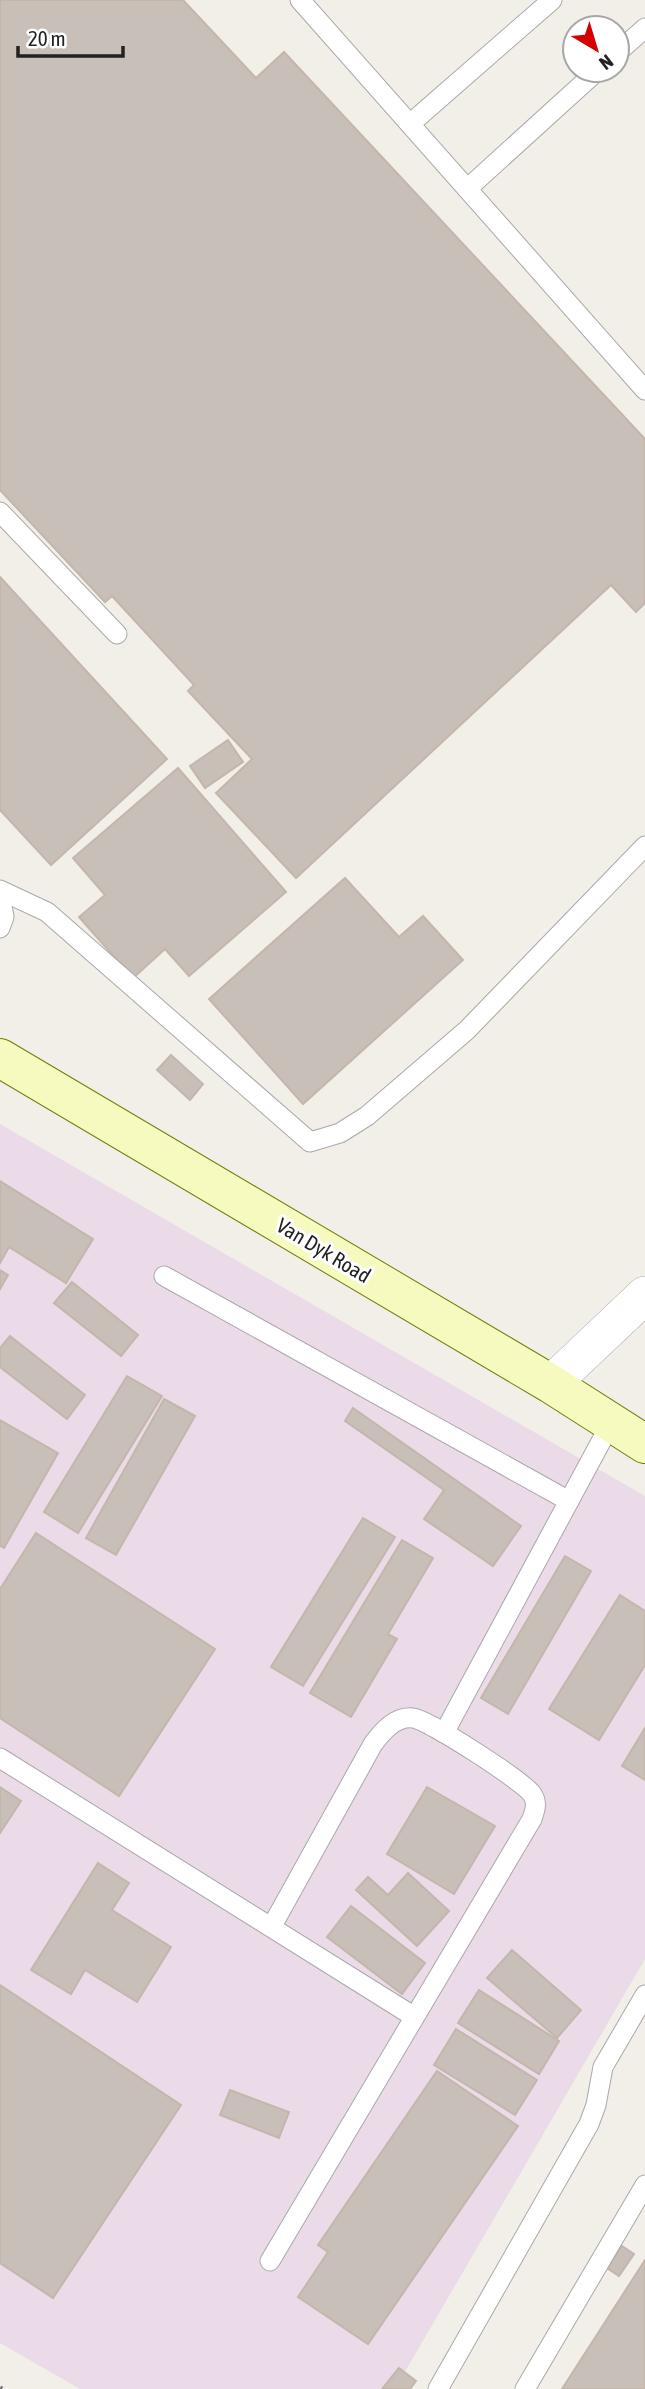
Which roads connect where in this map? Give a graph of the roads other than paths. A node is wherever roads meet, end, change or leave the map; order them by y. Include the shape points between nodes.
1 (300, 0) edge
2 (552, 0) edge
3 (645, 28) edge
4 (631, 40) edge
5 (583, 84) edge
6 (410, 124) junction
7 (467, 189) junction
8 (645, 390) edge
9 (0, 512) edge
10 (117, 634) dead end
11 (645, 846) edge
12 (0, 890) edge
13 (0, 895) edge
14 (0, 928) edge
15 (0, 1058) edge
16 (164, 1276) dead end
17 (645, 1295) edge
18 (551, 1384) junction
19 (611, 1423) junction
20 (645, 1444) edge
21 (569, 1501) junction
22 (444, 1733) junction
23 (0, 1758) edge
24 (272, 1926) junction
25 (645, 1995) edge
26 (413, 2016) junction
27 (645, 2185) edge
28 (270, 2261) dead end
29 (438, 2389) edge
30 (525, 2389) edge

1 - 6 lane
2 - 6 lane
3 - 4 lane
5 - 7 lane
6 - 7 lane
7 - 8 lane
9 - 10 lane
11 - 12 lane via 467,1030 367,1116 340,1133 310,1142 47,912
13 - 14 lane via 4,918
15 - 18 main road, Van Dyk Road
16 - 21 lane
17 - 18 street
18 - 19 main road, Van Dyk Road
19 - 20 main road, Van Dyk Road
19 - 21 lane
21 - 22 lane
22 - 24 lane via 413,1717 384,1730
22 - 26 lane via 526,1787 537,1806
23 - 24 lane
24 - 26 lane
25 - 29 lane via 603,2067 589,2124
26 - 28 lane
27 - 30 lane

